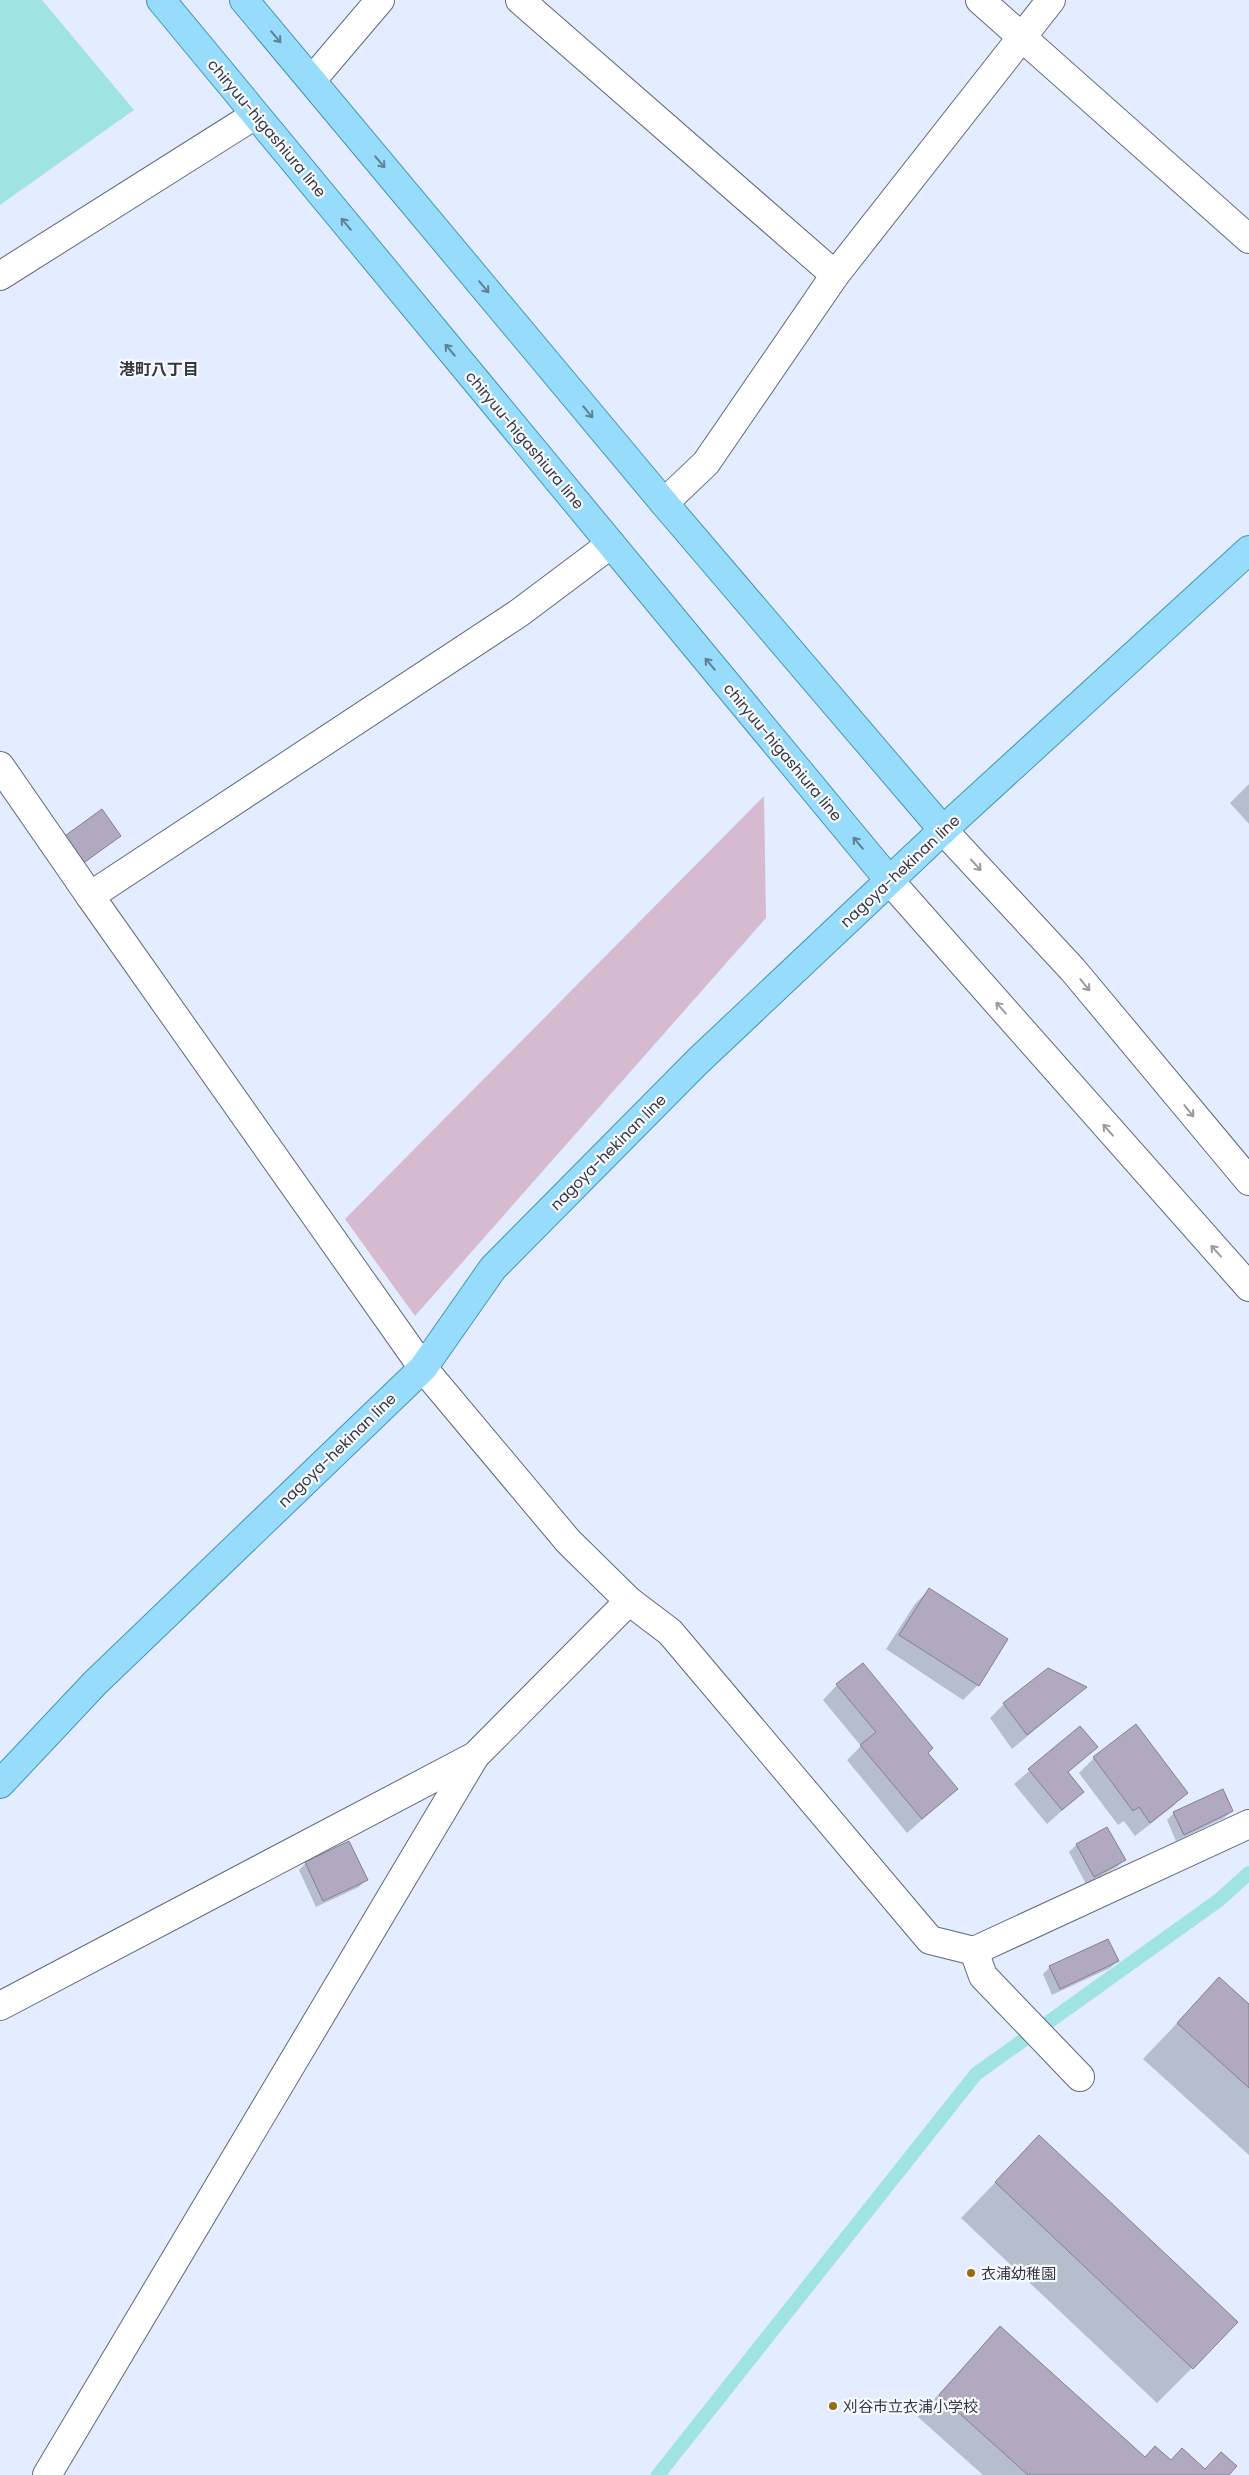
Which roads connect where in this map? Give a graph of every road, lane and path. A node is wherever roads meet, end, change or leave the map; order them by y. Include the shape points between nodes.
1 (161, 0) edge
2 (244, 0) edge
3 (380, 0) edge
4 (520, 0) edge
5 (980, 0) edge
6 (1051, 0) edge
7 (1022, 37) junction
8 (312, 80) junction
9 (256, 114) junction
10 (1249, 239) edge
11 (0, 276) edge
12 (835, 276) junction
13 (664, 504) junction
14 (611, 544) junction
15 (1249, 550) edge
16 (0, 766) edge
17 (943, 830) junction
18 (889, 880) junction
19 (90, 896) junction
20 (1249, 1181) edge
21 (1249, 1287) edge
22 (423, 1368) junction
23 (629, 1601) junction
24 (475, 1756) junction
25 (0, 1784) edge
26 (1249, 1824) edge
27 (974, 1951) junction
28 (0, 2006) edge
29 (1080, 2077) dead end
30 (47, 2475) edge

1 - 9 main road, chiryuu-higashiura line
2 -> 8 main road
3 - 8 street
4 - 12 street
5 - 7 street
6 - 7 street
7 - 10 street
7 - 12 street
8 -> 13 main road
9 - 11 street
14 -> 9 main road, chiryuu-higashiura line
12 - 13 street via 706,463
13 - 17 main road
18 -> 14 main road, chiryuu-higashiura line
14 - 19 street via 519,613
15 - 17 main road, nagoya-hekinan line
16 - 19 street
17 - 18 main road, nagoya-hekinan line
17 -> 20 street via 1073,970
21 -> 18 street
18 - 22 main road, nagoya-hekinan line via 698,1061 494,1268
19 - 22 street
22 - 23 street via 568,1542
22 - 25 main road, nagoya-hekinan line via 95,1682
23 - 24 street
23 - 27 street via 670,1632 930,1940
24 - 28 street
24 - 30 street
26 - 27 street
27 - 29 street via 983,1976

